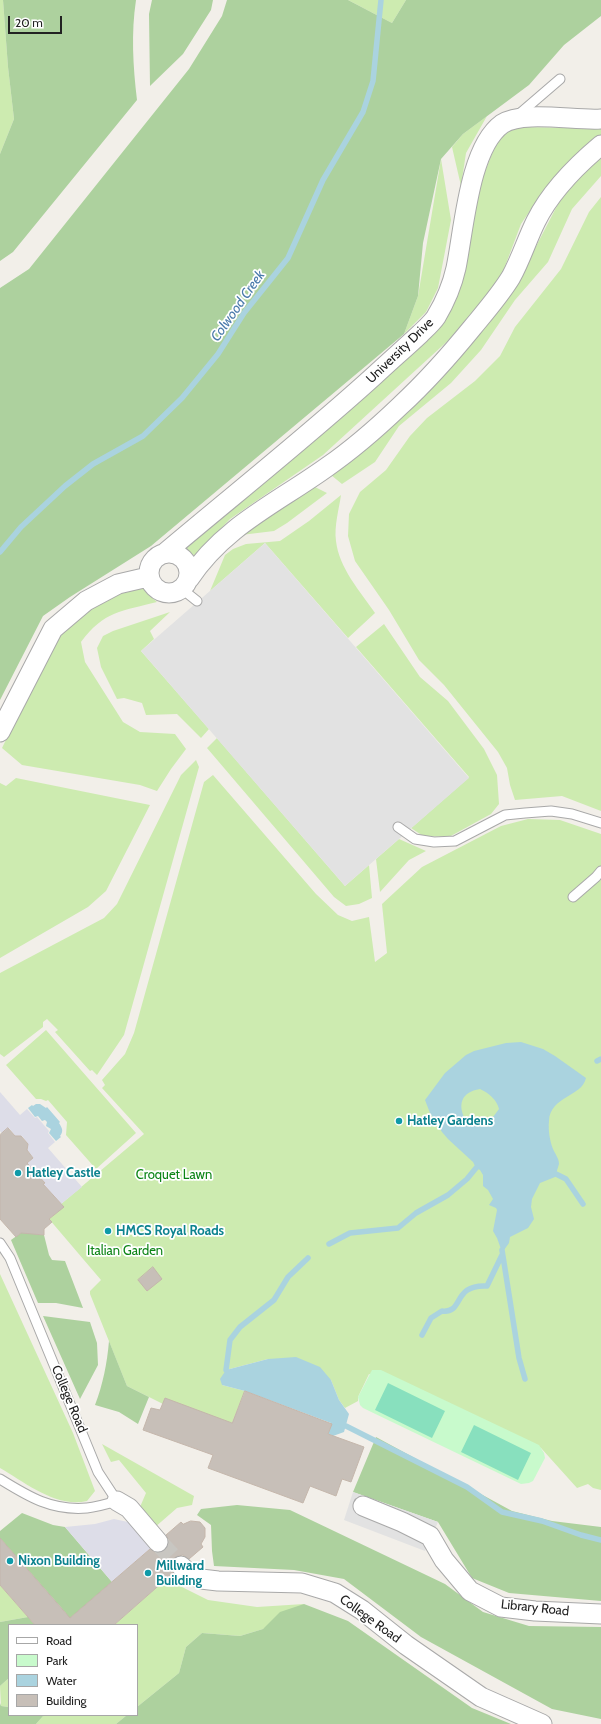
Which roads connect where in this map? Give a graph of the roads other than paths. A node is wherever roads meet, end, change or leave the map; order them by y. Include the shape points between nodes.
1 (560, 79) dead end
2 (514, 118) junction
3 (601, 119) edge
4 (601, 145) edge
5 (166, 552) junction
6 (148, 577) junction
7 (185, 584) junction
8 (198, 601) dead end
9 (0, 732) edge
10 (601, 823) edge
11 (398, 827) dead end
12 (601, 871) edge
13 (573, 897) dead end
14 (0, 1243) edge
15 (0, 1480) edge
16 (117, 1501) junction
17 (362, 1506) dead end
18 (158, 1542) tunnel mouth
19 (181, 1566) tunnel mouth
20 (601, 1614) edge
21 (542, 1724) edge

1 - 2 lane
2 - 3 street
2 - 5 street, University Drive via 502,124 491,136 484,150 470,188 449,294 435,319 350,397
4 - 7 street via 570,174 552,196 537,220 511,276 492,304 431,375 400,406 333,462 235,528 200,562
5 - 6 street via 156,556 152,561
5 - 7 street via 179,555 188,565
6 - 7 street via 156,589 169,594
6 - 9 street via 118,584 86,601 53,629
7 - 8 lane
10 - 11 lane via 551,811 505,815 455,841 434,842 415,839
12 - 13 lane
14 - 16 lane, College Road via 10,1258 98,1472
15 - 16 lane via 37,1501 52,1506 88,1508
16 - 18 street, College Road via 129,1508
17 - 20 street, Library Road via 430,1536 444,1560 470,1591 501,1607
19 - 21 street, College Road via 188,1573 201,1579 302,1583 335,1594 362,1610 406,1645 481,1697

